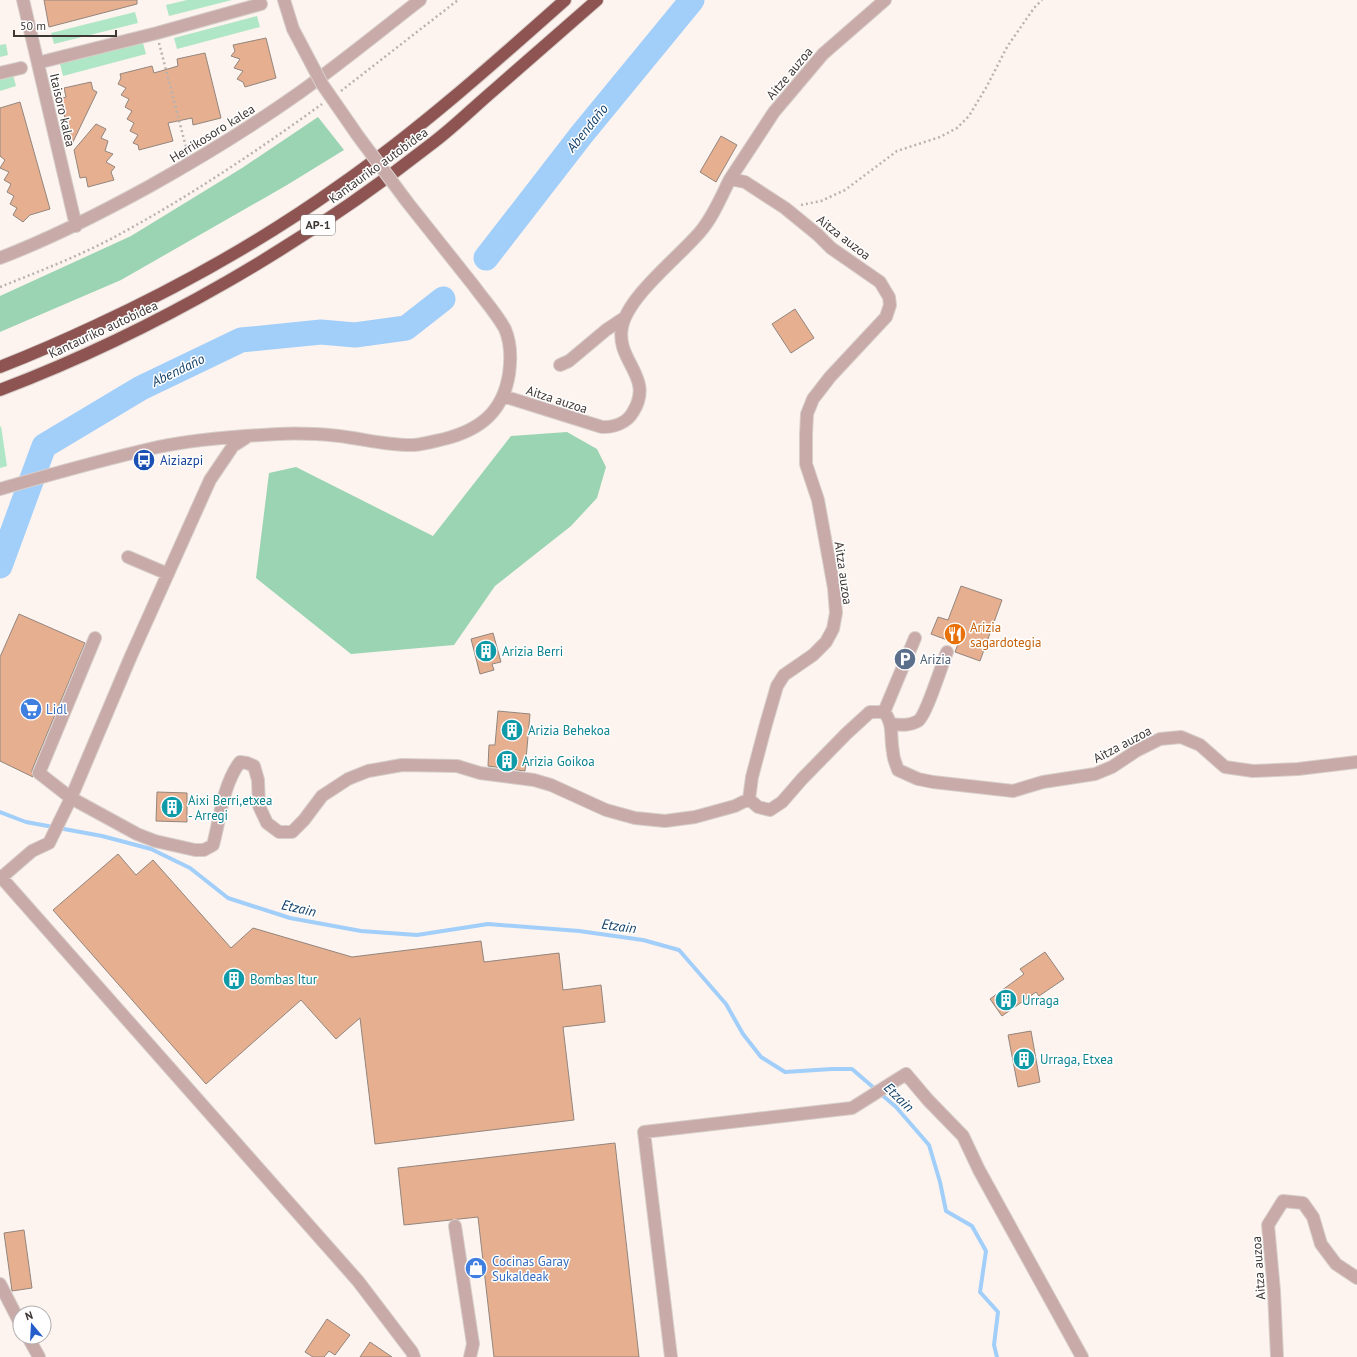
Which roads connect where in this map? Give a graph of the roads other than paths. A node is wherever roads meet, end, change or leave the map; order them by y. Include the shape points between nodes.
1 (23, 0) edge
2 (284, 0) edge
3 (420, 0) edge
4 (565, 0) edge
5 (597, 0) edge
6 (885, 0) edge
7 (262, 4) dead end
8 (45, 61) dead end
9 (21, 68) dead end
10 (0, 73) edge
11 (730, 179) junction
12 (76, 226) junction
13 (0, 258) edge
14 (624, 318) junction
15 (560, 365) dead end
16 (0, 367) edge
17 (0, 390) edge
18 (503, 396) junction
19 (249, 436) junction
20 (0, 489) edge
21 (128, 557) dead end
22 (168, 574) junction
23 (95, 638) dead end
24 (915, 638) dead end
25 (947, 652) dead end
26 (884, 712) junction
27 (891, 724) junction
28 (1357, 762) edge
29 (71, 798) junction
30 (749, 799) junction
31 (1, 876) edge
32 (455, 1226) dead end
33 (1357, 1278) edge
34 (0, 1284) edge
35 (12, 1307) edge
36 (32, 1345) edge
37 (415, 1355) edge
38 (39, 1357) edge
39 (470, 1357) edge
40 (671, 1357) edge
41 (1082, 1357) edge
42 (1277, 1357) edge

1 - 12 street, Itaisoro kalea
2 - 18 street, bridge via 293,29 322,84 358,136 505,330 509,342 510,367
3 - 12 street, Herrikosoro kalea via 349,56 261,119 190,164
4 - 16 highway, Kantauriko autobidea / AP-1 via 411,132 339,187 238,251 180,284 81,332
5 - 17 highway, Kantauriko autobidea / AP-1 via 435,141 338,212 248,270 142,328
6 - 11 street, Aitze auzoa via 823,54 774,112
7 - 8 street
9 - 10 street
11 - 14 street, Aitza auzoa via 701,231 638,297
11 - 30 street, Aitza auzoa via 745,182 785,208 831,248 880,282 889,297 890,305 886,317 813,399 807,414 806,464 818,500 836,613 833,629 826,642 784,675 777,686 752,776
12 - 13 street, Herrikosoro kalea
14 - 15 street via 569,361
14 - 18 street, Aitza auzoa via 621,334 623,349 638,377 641,392 633,414 627,419 610,427 602,427
18 - 19 street via 497,408 472,430 424,443 401,445 310,434
19 - 20 street via 159,447
19 - 22 street via 233,446 210,480
21 - 22 street
22 - 29 street
23 - 29 street via 40,773
24 - 26 street
25 - 27 street via 920,720 908,725
26 - 27 street, Aitza auzoa
26 - 30 street via 870,712 782,802 770,810 758,808
27 - 28 street, Aitza auzoa via 893,753 898,770 932,782 1013,791 1043,782 1096,774 1160,739 1181,737 1200,745 1225,766 1254,771
29 - 30 street via 136,834 195,850 204,850 213,845 228,783 240,762 254,766 258,780 259,806 267,823 279,832 292,832 322,796 348,779 368,771 402,765 457,766 534,780 606,810 635,818 665,821 695,817 735,806
29 - 31 street via 49,842 32,851
31 - 37 street via 358,1281
32 - 39 street via 473,1344
33 - 42 street, Aitza auzoa via 1336,1264 1321,1244 1313,1217 1303,1203 1284,1201 1268,1225
34 - 35 street
36 - 38 street
40 - 41 street via 644,1132 852,1108 906,1074 963,1136 978,1170

